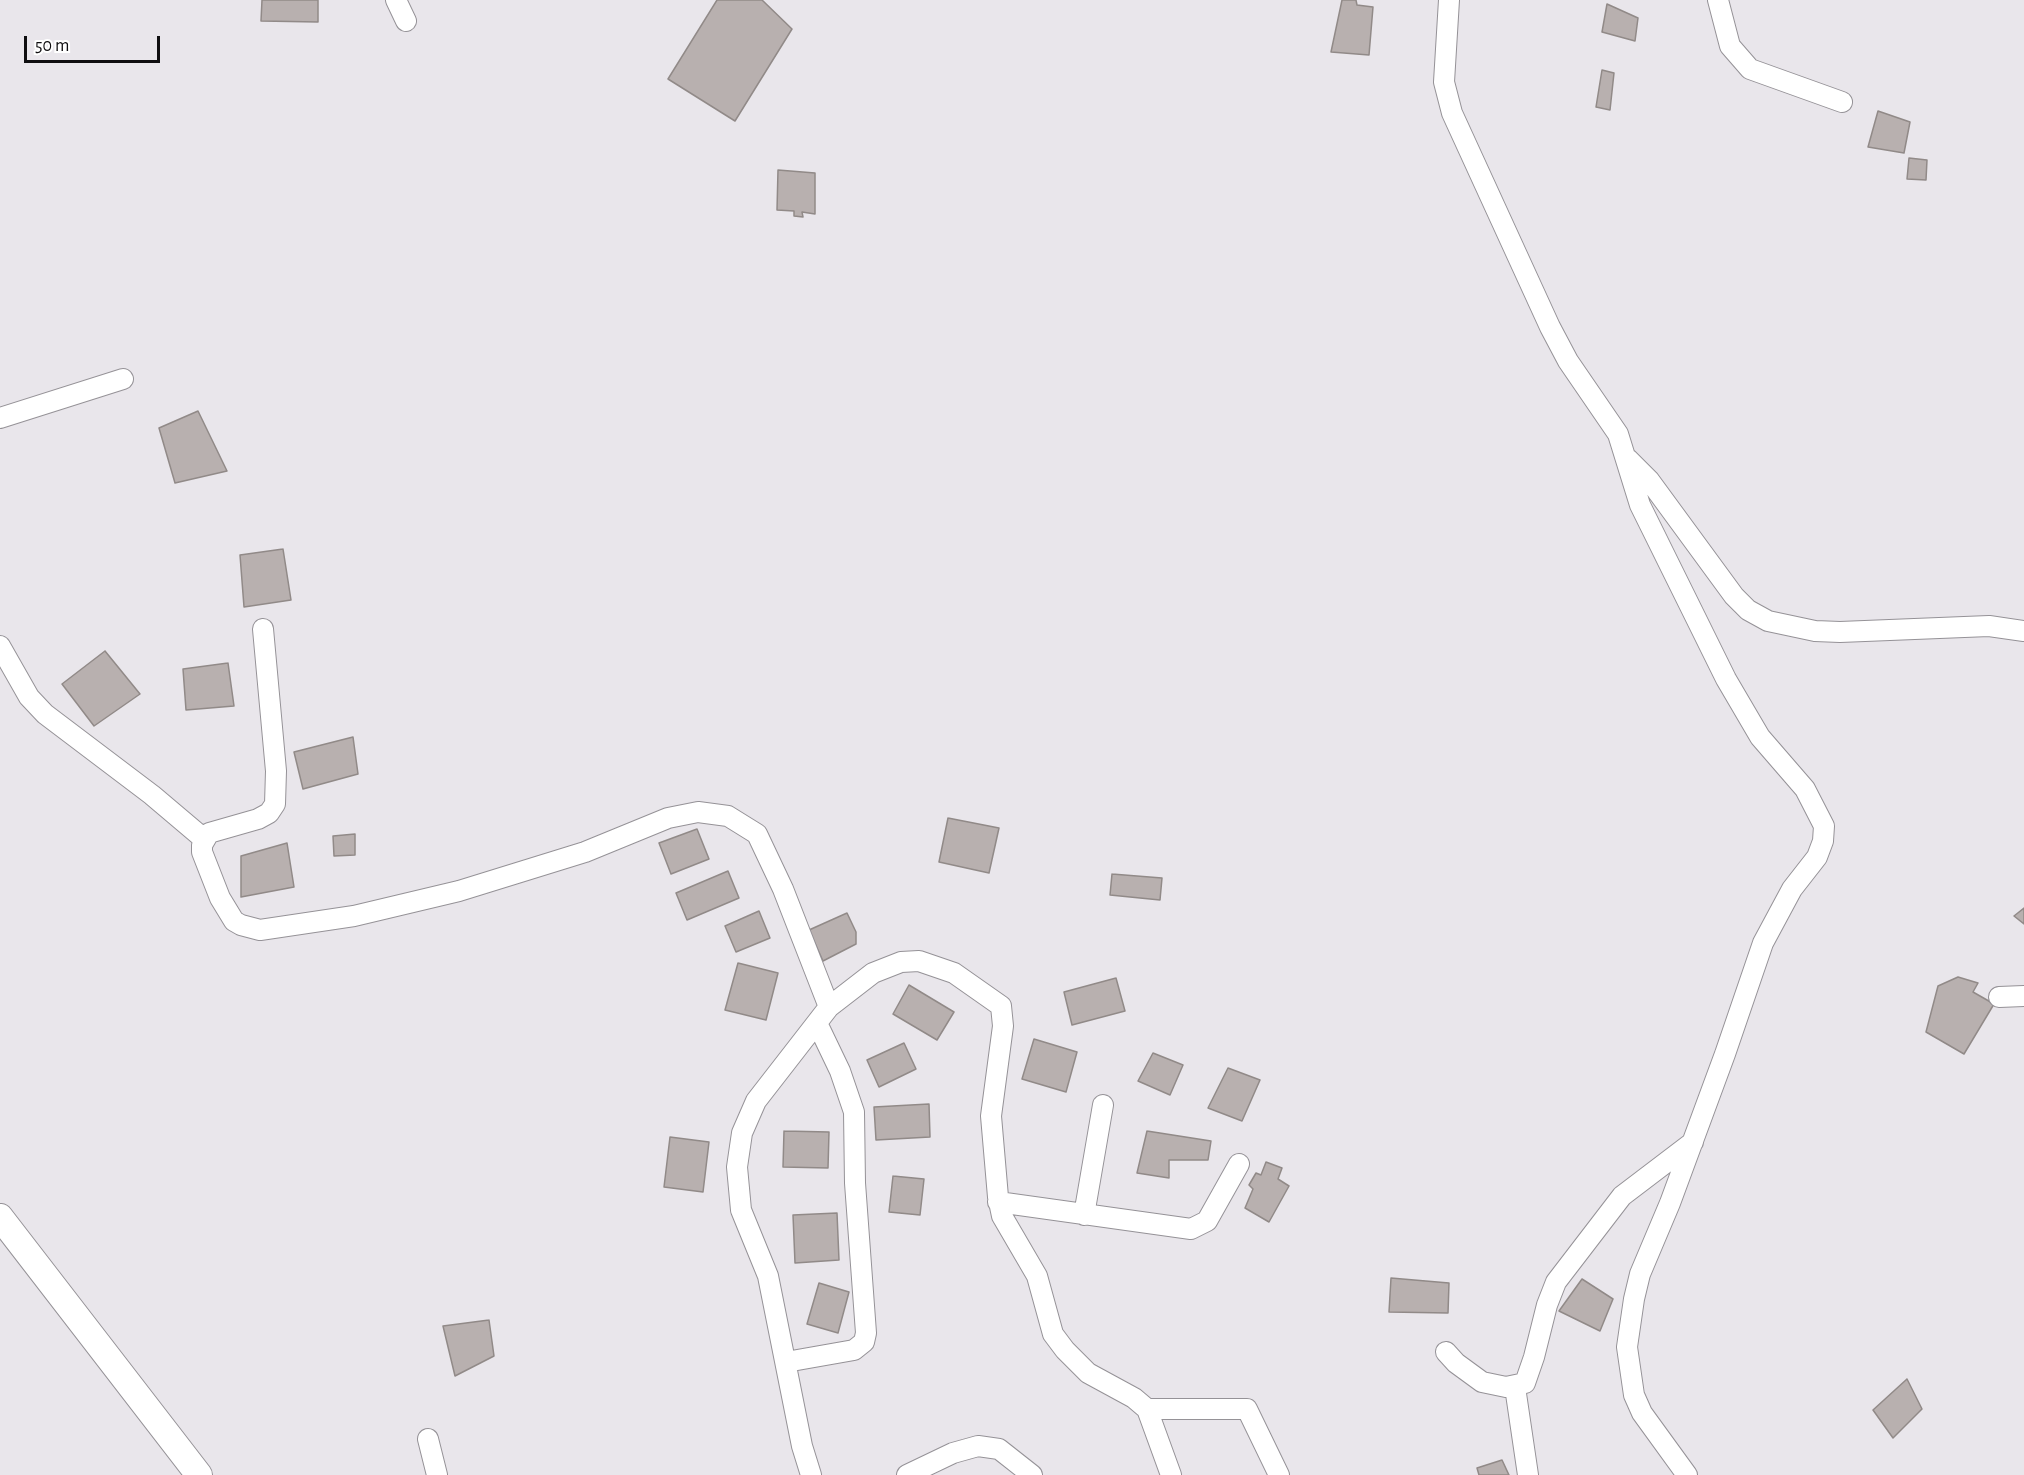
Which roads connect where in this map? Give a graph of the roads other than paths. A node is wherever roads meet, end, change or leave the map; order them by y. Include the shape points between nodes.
1 (396, 0) edge
2 (1449, 0) edge
3 (1718, 0) edge
4 (406, 21) dead end
5 (1842, 102) dead end
6 (123, 380) dead end
7 (0, 418) edge
8 (1626, 457) junction
9 (263, 629) dead end
10 (2024, 631) edge
11 (0, 646) edge
12 (204, 839) junction
13 (2024, 996) edge
14 (1999, 997) dead end
15 (829, 1007) junction
16 (817, 1023) junction
17 (1102, 1106) dead end
18 (1694, 1142) junction
19 (1239, 1164) dead end
20 (998, 1203) junction
21 (1084, 1215) junction
22 (0, 1217) edge
23 (1446, 1353) dead end
24 (786, 1362) junction
25 (1515, 1387) junction
26 (1147, 1409) junction
27 (428, 1439) dead end
28 (199, 1475) edge
29 (437, 1475) edge
30 (811, 1475) edge
31 (907, 1475) edge
32 (1032, 1475) edge
33 (1172, 1475) edge
34 (1279, 1475) edge
35 (1528, 1475) edge
36 (1687, 1475) edge

1 - 4 street
2 - 8 street via 1444,72 1452,113 1550,327 1568,361 1613,424
3 - 5 street via 1730,46 1750,69
6 - 7 street
8 - 10 street via 1649,480 1734,596 1768,621 1840,632 1989,626
8 - 18 street via 1640,505 1726,679 1760,737 1805,789 1822,820 1824,833 1817,857 1792,889 1763,943
9 - 12 street via 276,771 275,804 258,819 216,830
11 - 12 street via 30,697 45,714
12 - 15 street via 202,852 228,912 241,925 260,930 354,916 459,891 585,852 668,818 698,812 728,816 758,834 765,847
13 - 14 street
15 - 16 street
15 - 20 street via 873,973 901,963 919,962 954,973 1001,1006 1004,1020 991,1116
16 - 24 street via 756,1101 742,1133 737,1167 741,1210 768,1276
16 - 24 street via 854,1112 866,1333 864,1342 854,1350
17 - 21 street
18 - 25 street via 1622,1196 1563,1272 1547,1305 1528,1377
18 - 36 street via 1640,1274 1627,1347 1634,1395 1642,1413
19 - 21 street via 1210,1217 1197,1228
20 - 21 street
20 - 26 street via 1006,1226 1037,1276 1048,1322 1059,1342 1088,1373
22 - 28 main road
23 - 25 street via 1482,1382
24 - 30 street
25 - 35 street
26 - 33 street
26 - 34 street via 1247,1409
27 - 29 street
31 - 32 street via 978,1446 999,1449

